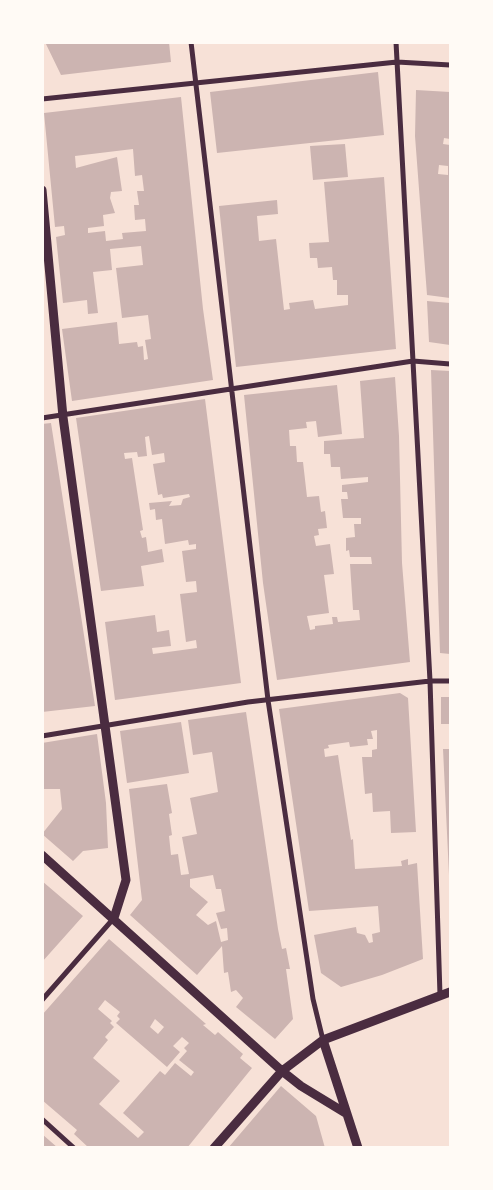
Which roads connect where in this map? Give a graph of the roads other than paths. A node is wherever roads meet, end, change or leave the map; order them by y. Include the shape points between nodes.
1 (191, 42) edge
2 (396, 42) edge
3 (397, 62) junction
4 (450, 65) edge
5 (196, 82) junction
6 (42, 99) edge
7 (42, 190) edge
8 (413, 361) junction
9 (450, 364) edge
10 (232, 389) junction
11 (63, 417) junction
12 (42, 418) edge
13 (430, 681) junction
14 (450, 681) edge
15 (268, 700) junction
16 (104, 727) junction
17 (42, 736) edge
18 (42, 855) edge
19 (114, 918) junction
20 (450, 992) edge
21 (440, 995) junction
22 (42, 1000) edge
23 (323, 1040) junction
24 (282, 1071) junction
25 (347, 1114) junction
26 (42, 1119) edge
27 (74, 1148) edge
28 (214, 1148) edge
29 (358, 1148) edge

1 - 5 street
2 - 3 street
3 - 4 street
3 - 5 street
3 - 8 street
5 - 6 street
5 - 10 street
7 - 11 street
8 - 9 street
8 - 10 street
8 - 13 street
10 - 11 street
10 - 15 street
11 - 12 street
11 - 16 street
13 - 14 street
13 - 15 street
13 - 21 street
15 - 16 street
15 - 23 street via 313,999
16 - 17 street
16 - 19 street via 126,880
18 - 19 street
19 - 22 street
19 - 24 street
20 - 21 street
21 - 23 street
23 - 24 street
23 - 25 street
24 - 25 street
24 - 28 street
25 - 29 street
26 - 27 street

